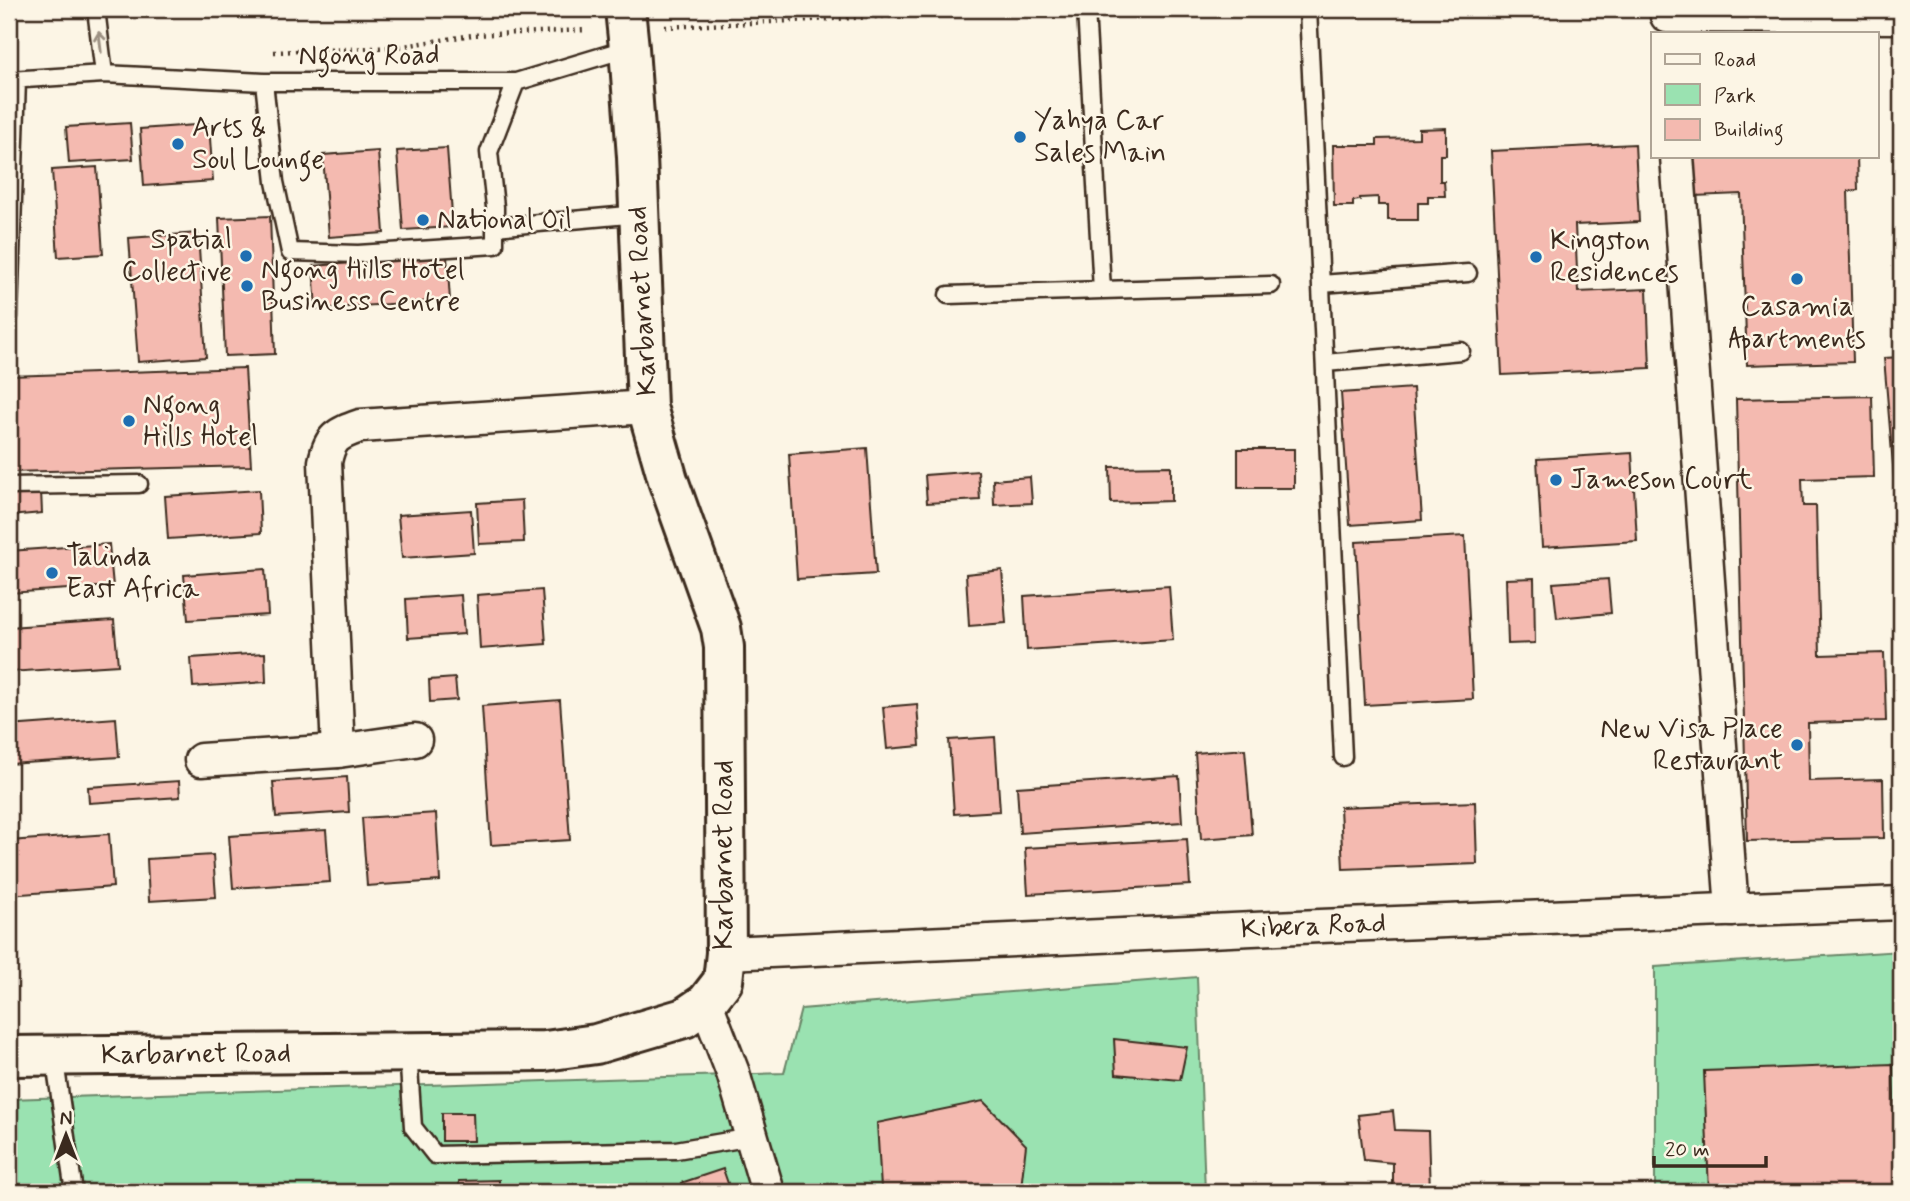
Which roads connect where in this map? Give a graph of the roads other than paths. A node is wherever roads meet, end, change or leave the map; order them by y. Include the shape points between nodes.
1 (96, 9) edge
2 (1086, 9) edge
3 (1308, 9) edge
4 (1901, 17) edge
5 (1668, 19) edge
6 (627, 28) edge
7 (104, 74) junction
8 (13, 80) edge
9 (264, 82) junction
10 (516, 82) junction
11 (1677, 158) edge
12 (12, 163) edge
13 (639, 214) junction
14 (495, 227) junction
15 (1468, 273) dead end
16 (1271, 285) dead end
17 (1321, 285) junction
18 (1102, 290) junction
19 (948, 295) dead end
20 (9, 317) edge
21 (1461, 351) dead end
22 (1325, 363) junction
23 (648, 407) junction
24 (139, 484) dead end
25 (9, 486) edge
26 (415, 740) dead end
27 (338, 751) junction
28 (1343, 757) dead end
29 (201, 760) dead end
30 (1901, 903) edge
31 (1732, 910) junction
32 (726, 953) junction
33 (706, 1003) junction
34 (408, 1052) junction
35 (54, 1055) junction
36 (9, 1056) edge
37 (752, 1137) junction
38 (74, 1192) edge
39 (768, 1192) edge

7 -> 1 lane
2 - 18 lane
3 - 17 lane
4 - 5 street
6 - 10 lane, Ngong Road
6 - 13 street, Karbarnet Road
7 - 8 lane, Ngong Road
7 - 9 lane, Ngong Road
8 - 12 lane
9 - 10 lane, Ngong Road
9 - 14 lane via 275,182 290,251 358,254 495,245
10 - 14 lane via 489,152
11 - 31 street
12 - 20 lane
13 - 14 lane
13 - 23 street, Karbarnet Road
15 - 17 lane
16 - 18 lane
17 - 22 lane
18 - 19 lane
21 - 22 lane
22 - 28 lane
23 - 27 street via 360,426 343,432 328,445 325,462
23 - 32 street, Karbarnet Road via 724,647
24 - 25 lane
26 - 27 street
27 - 29 street
30 - 31 street, Kibera Road
31 - 32 street, Kibera Road
32 - 33 street, Karbarnet Road via 723,981
33 - 34 street, Karbarnet Road via 684,1018 596,1044 545,1051
33 - 37 street
34 - 35 street, Karbarnet Road
34 - 37 lane via 413,1127 435,1155 676,1150
35 - 36 street, Karbarnet Road
35 - 38 lane
37 - 39 street

